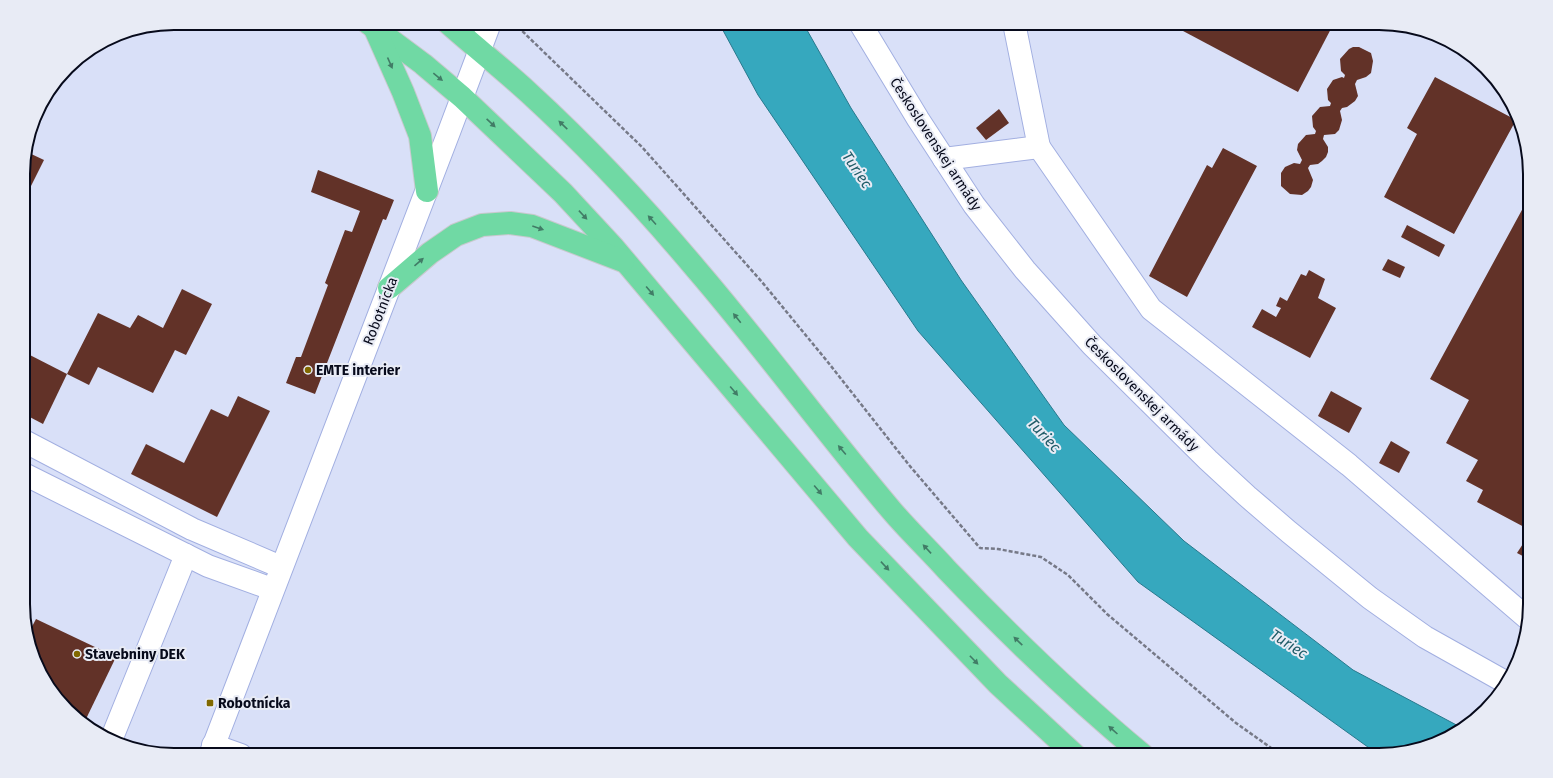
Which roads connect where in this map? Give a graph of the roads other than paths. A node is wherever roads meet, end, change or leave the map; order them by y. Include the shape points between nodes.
1 (373, 30) edge
2 (378, 30) edge
3 (456, 30) edge
4 (487, 30) edge
5 (864, 30) edge
6 (1015, 30) edge
7 (479, 51) junction
8 (462, 97) junction
9 (1039, 147) junction
10 (944, 159) junction
11 (427, 191) junction
12 (625, 261) junction
13 (390, 288) junction
14 (30, 444) edge
15 (30, 477) edge
16 (186, 555) junction
17 (281, 568) junction
18 (272, 589) junction
19 (1523, 615) edge
20 (1502, 680) edge
21 (113, 734) edge
22 (213, 748) edge
23 (1067, 748) edge
24 (1135, 748) edge

1 -> 11 main road via 403,92 420,136
2 -> 8 main road
3 - 7 main road
4 - 7 street, Robotnícka
5 - 10 street, Československej armády
6 - 9 street
7 - 8 street, Robotnícka
24 -> 7 main road via 984,610 894,513 819,424 762,348 696,268 622,185 527,91
8 - 11 street, Robotnícka
8 -> 12 main road via 563,193
9 - 10 street
9 - 19 street via 1151,309 1349,465
10 - 20 street, Československej armády via 974,205 1060,311 1162,415 1247,496 1401,620 1425,637
11 - 13 street, Robotnícka
13 -> 12 main road via 430,253 456,235 482,225 510,223 532,226
12 -> 23 main road via 858,538 998,684
13 - 17 street, Robotnícka
14 - 17 street via 192,529
15 - 16 street
16 - 18 street via 208,566
16 - 21 street
17 - 18 street, Robotnícka
18 - 22 street, Robotnícka

